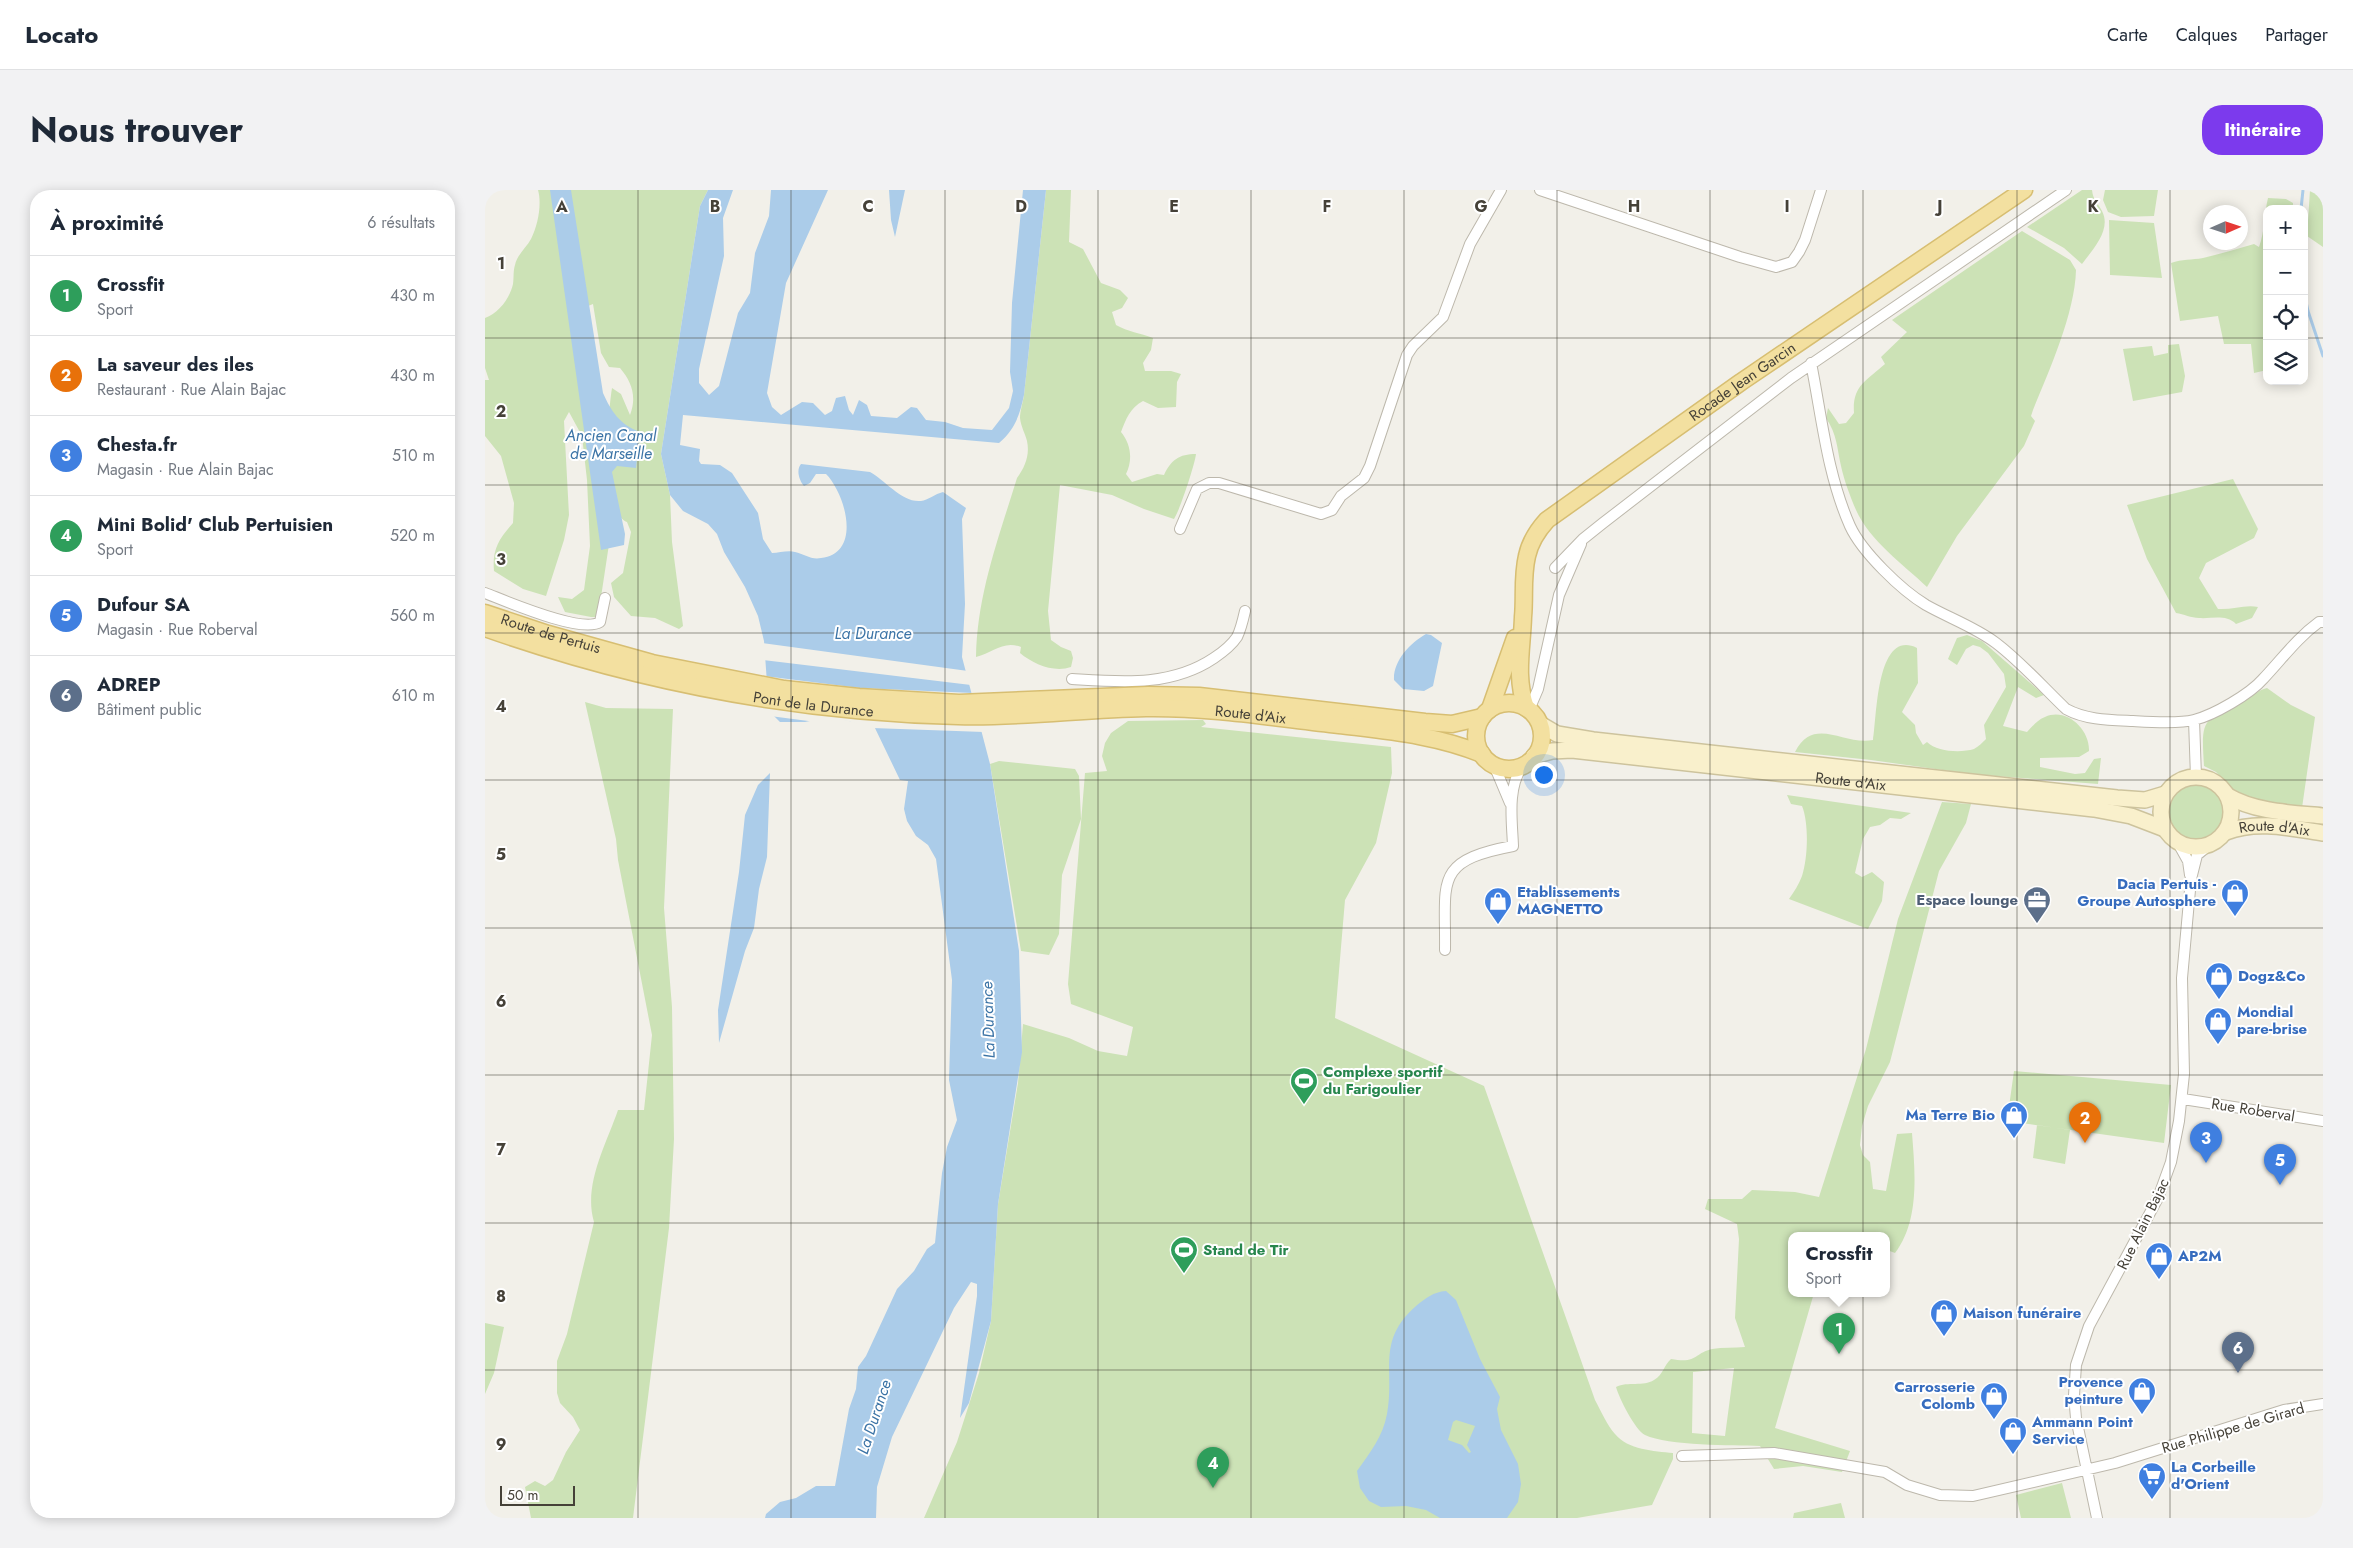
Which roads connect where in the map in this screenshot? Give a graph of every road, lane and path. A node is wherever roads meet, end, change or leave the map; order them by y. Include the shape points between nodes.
1 (1501, 190) edge
2 (1540, 190) edge
3 (1821, 190) edge
4 (2024, 190) edge
5 (2067, 190) edge
6 (1811, 363) junction
7 (1180, 529) dead end
8 (1583, 539) junction
9 (1555, 568) dead end
10 (485, 593) edge
11 (605, 598) dead end
12 (1245, 611) dead end
13 (485, 613) edge
14 (1524, 615) junction
15 (2323, 622) edge
16 (485, 628) edge
17 (614, 661) junction
18 (1072, 679) dead end
19 (1016, 709) junction
20 (1528, 709) junction
21 (1486, 713) junction
22 (2194, 720) junction
23 (1540, 724) junction
24 (1488, 760) junction
25 (1528, 761) junction
26 (2196, 777) junction
27 (2165, 794) junction
28 (2227, 796) junction
29 (1511, 807) junction
30 (2323, 816) edge
31 (2165, 829) junction
32 (2226, 832) junction
33 (2323, 833) edge
34 (2178, 843) junction
35 (2208, 846) junction
36 (2191, 878) junction
37 (1445, 950) dead end
38 (2183, 1099) junction
39 (2323, 1121) edge
40 (2323, 1404) edge
41 (1682, 1456) dead end
42 (2086, 1470) junction
43 (2097, 1518) edge

1 - 7 street via 1470,244 1443,317 1407,354 1364,478 1345,491 1332,510 1321,514 1219,483 1209,483 1197,489
2 - 3 street via 1776,267 1792,262 1799,252
4 - 14 main road, Rocade Jean Garcin via 1741,382 1547,520 1539,529 1527,556
5 - 6 street, Rocade Jean Garcin
6 - 8 street, Rocade Jean Garcin
6 - 22 street via 1831,467 1850,526 1860,542 1897,582 1925,604 1997,644 2076,715 2147,722
8 - 9 street, Rocade Jean Garcin
8 - 20 street via 1559,596 1538,689
10 - 11 street via 561,621 596,625 602,618
12 - 18 street via 1237,636 1227,648 1208,662 1179,675 1139,682
13 - 17 main road, Route de Pertuis
14 - 20 main road, Rocade Jean Garcin via 1519,672 1521,691
14 - 21 main road, Rocade Jean Garcin
15 - 22 street via 2298,638 2251,690 2234,702
16 - 17 main road, Route de Pertuis
17 - 19 main road, Pont de la Durance via 733,680 814,700 931,702
19 - 21 main road, Route d'Aix via 1176,695 1452,724
19 - 24 main road, Route d'Aix via 1198,710 1407,733 1449,742
20 - 21 main road via 1504,703
20 - 23 main road
21 - 24 main road via 1477,732 1479,748
22 - 26 street
23 - 25 main road via 1541,741
23 - 27 main road, Route d'Aix via 1557,734 1593,740 2117,798 2145,800
24 - 25 main road via 1508,768
24 - 29 street
25 - 29 street via 1514,780
25 - 31 main road, Route d'Aix via 1552,751 1572,750 2094,810 2131,816
26 - 27 main road via 2178,782
26 - 28 main road via 2220,785
27 - 31 main road via 2161,812
28 - 30 main road, Route d'Aix via 2283,812
28 - 32 main road via 2231,821
29 - 37 street via 1513,846 1464,860 1448,876
31 - 34 main road
32 - 33 main road, Route d'Aix via 2259,824
32 - 35 main road
34 - 35 main road via 2187,847
34 - 36 street via 2188,861
35 - 36 street via 2197,855
36 - 38 street, Rue Alain Bajac via 2182,978
38 - 39 street, Rue Roberval
38 - 42 street, Rue Alain Bajac via 2171,1162 2159,1195 2080,1347 2074,1395
40 - 42 street, Rue Philippe de Girard via 2285,1410
41 - 42 street, Rue Philippe de Girard via 1775,1453 1885,1472 1923,1491 1958,1496 1973,1496
42 - 43 street, Rue Alain Bajac

